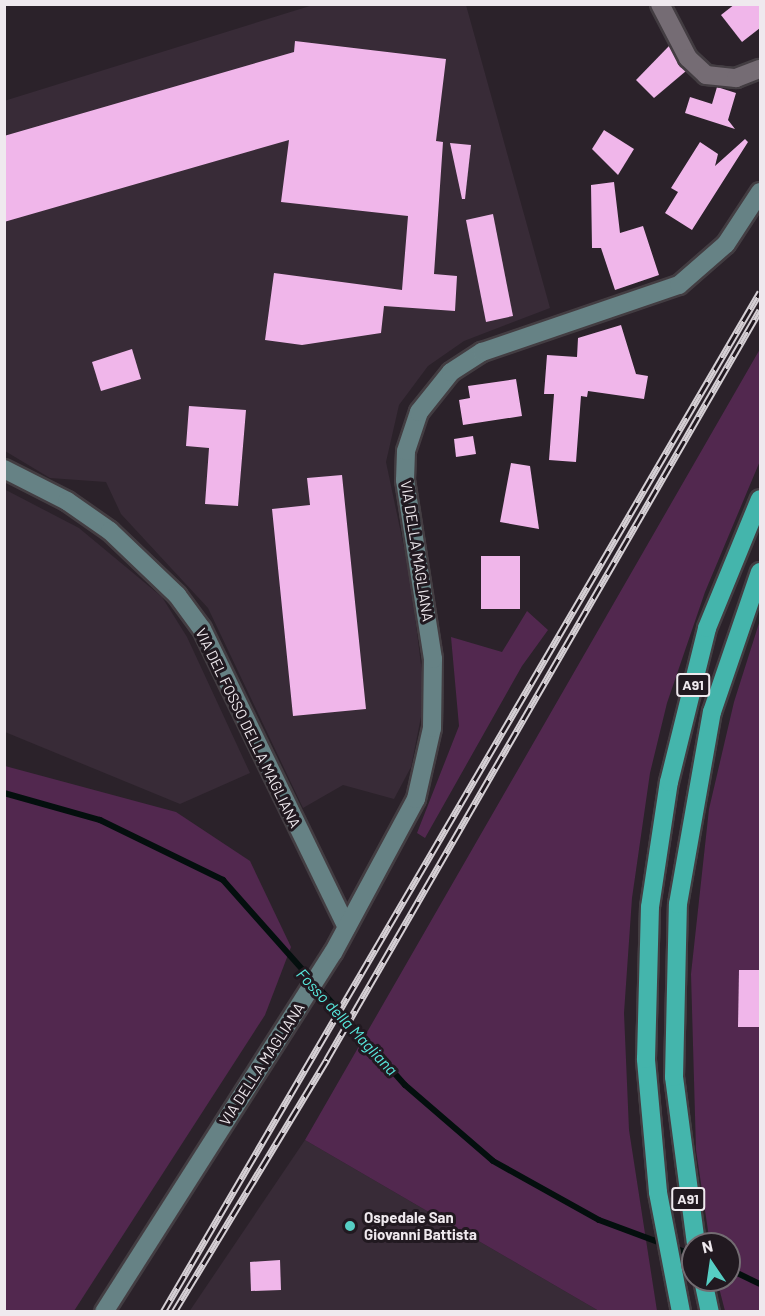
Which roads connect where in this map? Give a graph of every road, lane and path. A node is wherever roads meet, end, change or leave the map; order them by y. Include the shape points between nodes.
1 (660, 4) edge
2 (760, 69) edge
3 (760, 192) edge
4 (4, 469) edge
5 (760, 499) edge
6 (760, 572) edge
7 (347, 927) junction
8 (694, 1232) edge
9 (706, 1292) edge
10 (104, 1311) edge
11 (681, 1311) edge
12 (710, 1311) edge

1 - 2 street via 688,58 706,75 736,78
3 - 7 main road, VIA DELLA MAGLIANA via 720,251 679,285 482,352 451,372 419,412 404,465 429,619 432,728 405,825
4 - 7 main road, VIA DEL FOSSO DELLA MAGLIANA via 68,501 110,531 177,595 202,629
5 - 11 highway, A91 via 707,628 669,782 653,880 646,1059 658,1192
6 - 8 highway, A91 via 712,712 681,883 674,1067 680,1153
7 - 10 main road, VIA DELLA MAGLIANA
9 - 12 highway

